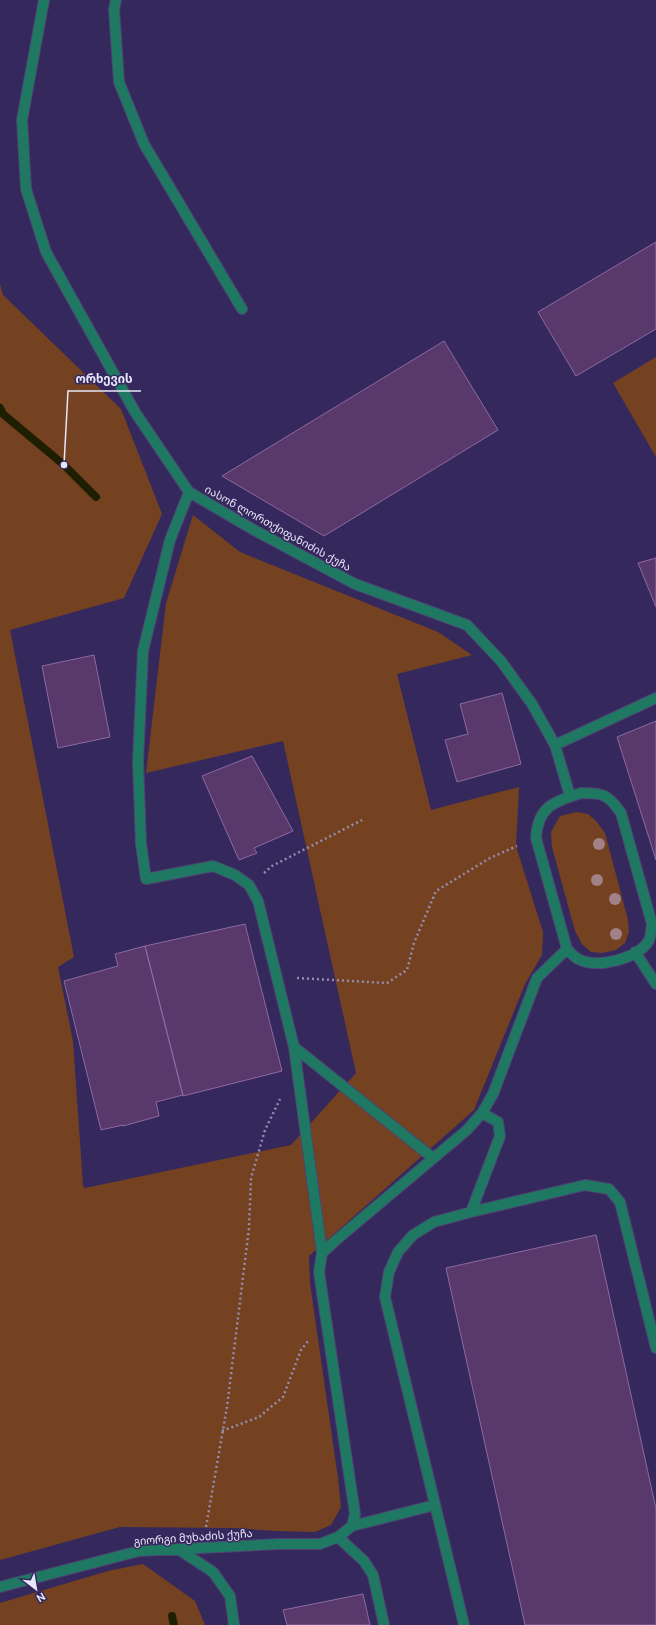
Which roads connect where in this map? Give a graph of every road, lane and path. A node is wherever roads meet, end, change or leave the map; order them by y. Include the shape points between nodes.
1 (44, 0) edge
2 (116, 0) edge
3 (242, 309) dead end
4 (189, 492) junction
5 (656, 698) edge
6 (555, 745) junction
7 (570, 796) junction
8 (362, 820) dead end
9 (536, 838) junction
10 (249, 885) junction
11 (567, 948) junction
12 (635, 952) junction
13 (277, 976) junction
14 (656, 984) edge
15 (294, 1047) junction
16 (299, 1089) junction
17 (482, 1113) junction
18 (433, 1158) junction
19 (471, 1212) junction
20 (322, 1254) junction
21 (326, 1319) junction
22 (656, 1348) edge
23 (222, 1431) junction
24 (435, 1505) junction
25 (352, 1526) junction
26 (338, 1537) junction
27 (203, 1548) junction
28 (178, 1549) junction
29 (0, 1587) edge
30 (234, 1625) edge
31 (384, 1625) edge
32 (464, 1625) edge

1 - 4 street, იასონ ლორთქიფანიძის ქუჩა via 22,120 26,188 46,252 135,412
2 - 3 street via 114,9 119,82 141,137
4 - 6 street, იასონ ლორთქიფანიძის ქუჩა via 355,584 467,625 501,661 532,704
4 - 10 street via 170,540 143,651 138,761 146,879 213,866 235,875
5 - 6 street
6 - 7 street, იასონ ლორთქიფანიძის ქუჩა
7 - 9 street via 558,800 545,810 537,825
7 - 12 street via 598,793 612,800 621,813 652,924 648,942
8 - 10 path via 272,866
9 - 11 street
9 - 13 path via 490,858 436,890 414,943 407,970 387,983
10 - 13 street via 258,900
11 - 12 street via 578,959 597,964 616,961
11 - 17 street via 537,978 493,1094
12 - 14 street
13 - 15 street
15 - 16 street
15 - 18 street
16 - 20 street
16 - 23 path via 281,1098 265,1130 251,1178 249,1228
17 - 18 street via 467,1130
17 - 19 street via 498,1122 500,1136
18 - 20 street via 335,1240
19 - 22 street via 585,1185 609,1189 620,1202
19 - 24 street via 434,1222 413,1235 398,1252 389,1272 385,1297
20 - 21 street via 319,1272
21 - 23 path via 301,1350 283,1397 259,1417
21 - 25 street via 355,1514
23 - 27 path
24 - 25 street
24 - 32 street
25 - 26 street, გიორგი მუხაძის ქუჩა
26 - 27 street, გიორგი მუხაძის ქუჩა via 320,1544
26 - 31 street via 364,1561 373,1575
27 - 28 street, გიორგი მუხაძის ქუჩა
28 - 29 street, გიორგი მუხაძის ქუჩა via 139,1551
28 - 30 street via 213,1572 230,1596

